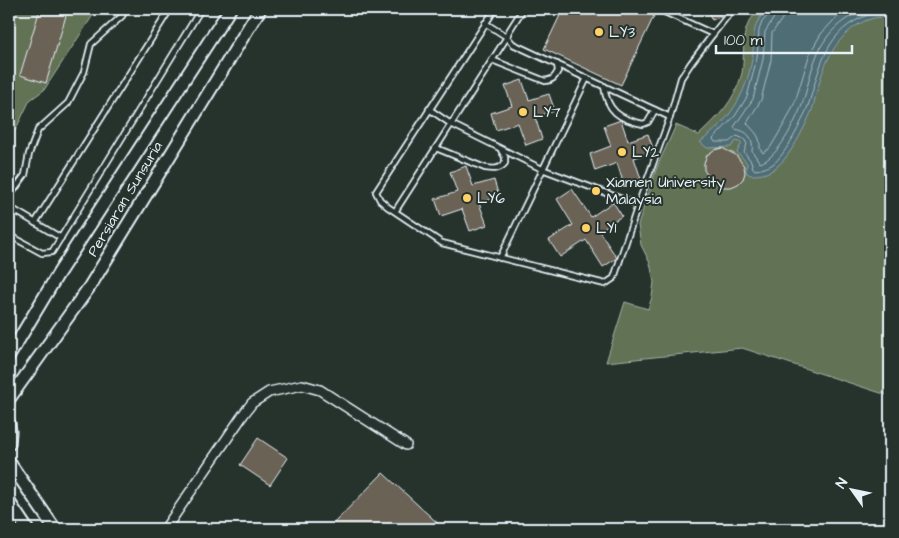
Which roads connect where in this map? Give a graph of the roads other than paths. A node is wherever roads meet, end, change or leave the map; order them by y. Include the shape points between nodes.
1 (126, 9) edge
2 (170, 9) edge
3 (201, 9) edge
4 (230, 9) edge
5 (260, 9) edge
6 (495, 9) edge
7 (524, 9) edge
8 (658, 9) edge
9 (733, 9) edge
10 (485, 23) junction
11 (713, 34) junction
12 (507, 36) junction
13 (492, 60) junction
14 (557, 64) junction
15 (586, 78) junction
16 (604, 86) junction
17 (429, 110) junction
18 (655, 110) junction
19 (670, 117) junction
20 (451, 124) junction
21 (436, 148) junction
22 (500, 149) junction
23 (542, 170) junction
24 (9, 194) edge
25 (638, 205) junction
26 (9, 207) edge
27 (396, 210) junction
28 (35, 223) junction
29 (9, 235) edge
30 (61, 238) junction
31 (500, 258) junction
32 (9, 356) edge
33 (9, 399) edge
34 (9, 423) edge
35 (9, 444) edge
36 (406, 445) dead end
37 (9, 462) edge
38 (9, 502) edge
39 (27, 529) edge
40 (55, 529) edge
41 (165, 529) edge

1 - 24 lane via 91,44 84,72 68,103 38,130 25,175
2 - 28 lane
3 - 30 lane
4 - 32 street, Persiaran Sunsuria via 58,274
5 - 33 street, Persiaran Sunsuria via 90,286
6 - 10 lane
7 - 12 lane
8 - 11 lane
9 - 11 lane
10 - 12 lane
10 - 17 lane
11 - 19 lane via 681,78
12 - 13 lane
12 - 14 lane via 513,44
13 - 14 lane via 545,81 556,75
13 - 20 lane
14 - 15 lane
15 - 16 lane
15 - 23 lane
16 - 18 lane
16 - 18 lane via 608,104 616,114 643,124
17 - 20 lane
17 - 27 lane via 376,192 380,200
18 - 19 lane
19 - 25 lane
20 - 21 lane
20 - 22 lane
21 - 22 lane via 492,169 498,169 505,163
21 - 27 lane
22 - 23 lane
23 - 25 lane
23 - 31 lane
25 - 31 lane via 614,278 606,284
26 - 28 lane
27 - 31 lane via 442,242
28 - 30 lane
29 - 30 lane via 42,253 52,252
34 - 35 street
36 - 41 street via 320,390 302,385 269,392 247,409
37 - 40 street
38 - 39 street

